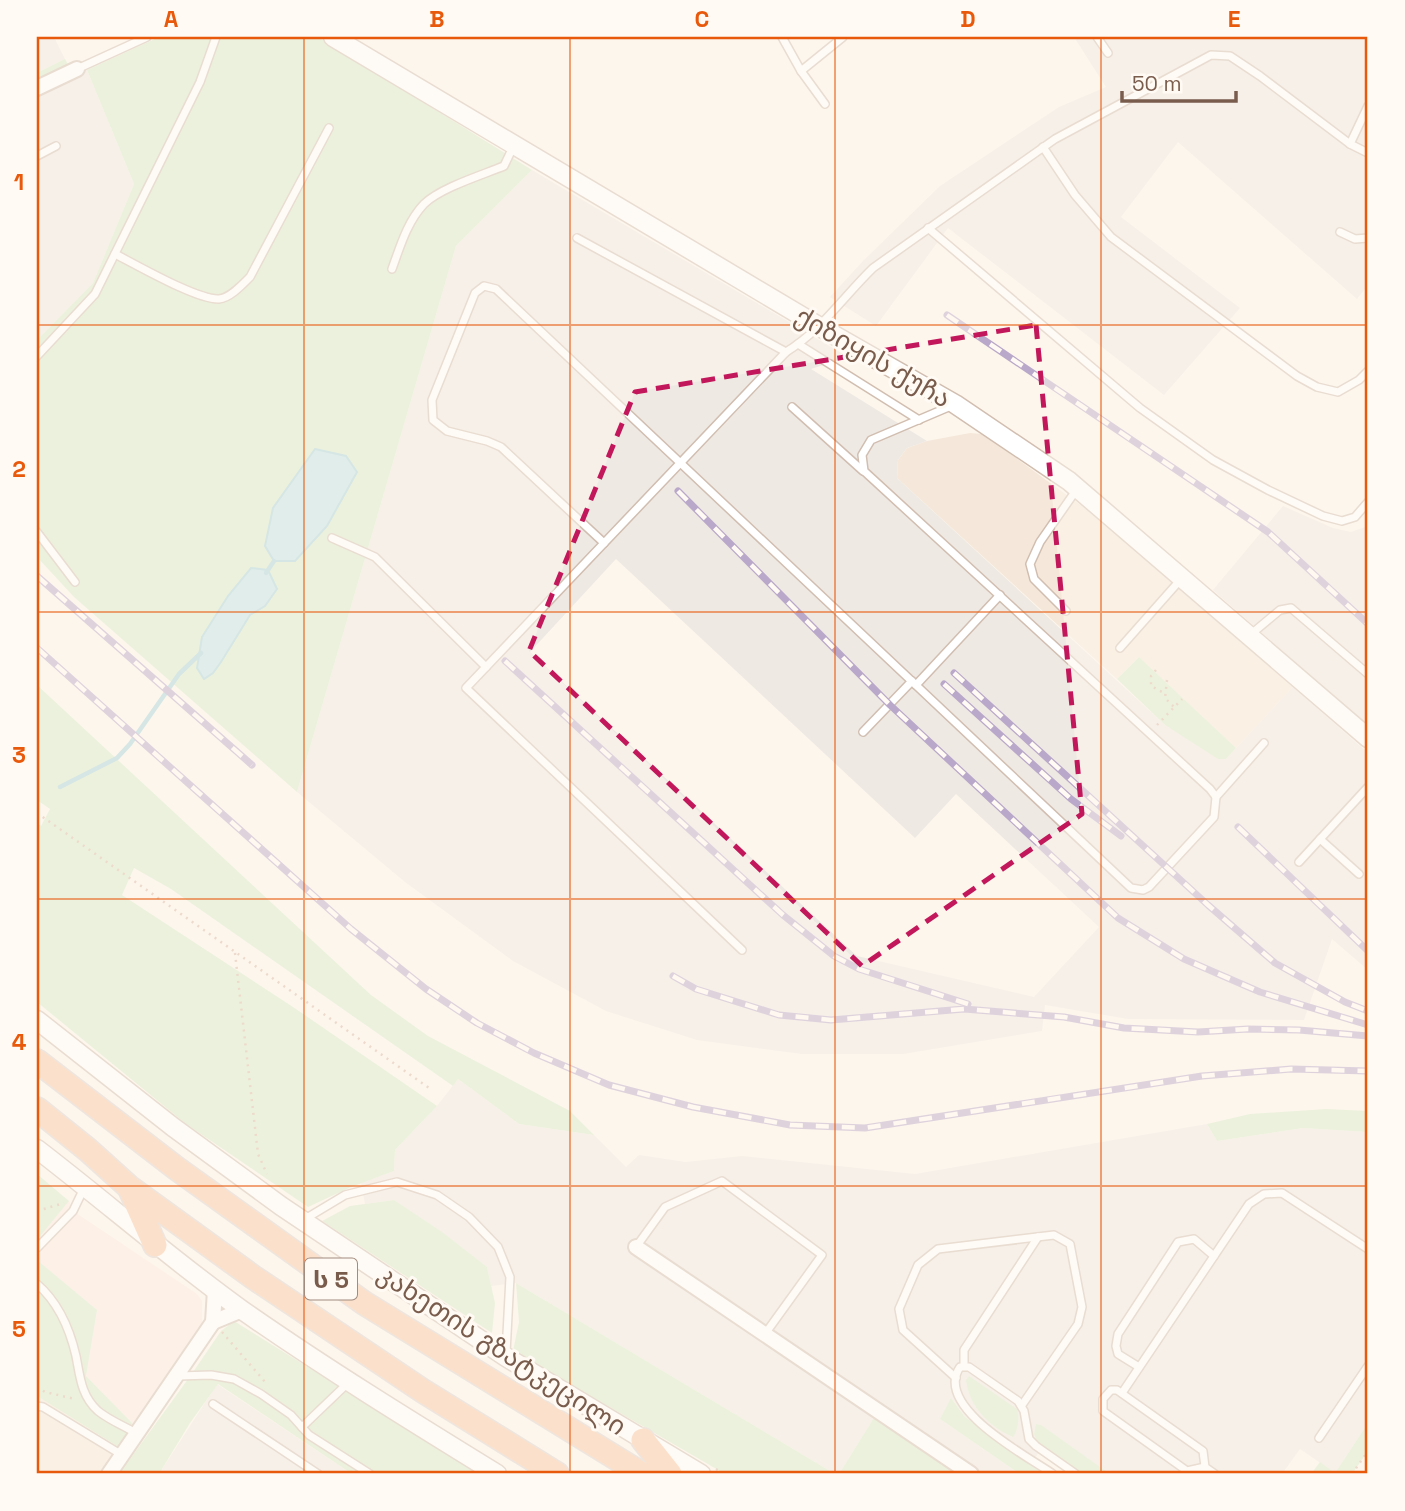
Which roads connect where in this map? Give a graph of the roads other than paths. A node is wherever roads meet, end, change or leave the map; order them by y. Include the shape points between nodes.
1 (147, 37) edge
2 (216, 37) edge
3 (333, 37) edge
4 (782, 37) edge
5 (843, 37) edge
6 (1097, 37) edge
7 (1108, 53) dead end
8 (77, 69) joint
9 (801, 71) junction
10 (37, 88) edge
11 (825, 104) dead end
12 (1368, 106) edge
13 (329, 128) dead end
14 (1350, 144) junction
15 (514, 145) junction
16 (55, 146) dead end
17 (1043, 147) junction
18 (1368, 153) edge
19 (37, 156) edge
20 (928, 228) junction
21 (1340, 232) dead end
22 (577, 238) dead end
23 (1368, 238) edge
24 (115, 254) junction
25 (392, 269) dead end
26 (820, 327) junction
27 (798, 344) junction
28 (786, 352) junction
29 (37, 356) edge
30 (1368, 371) edge
31 (955, 404) junction
32 (792, 407) dead end
33 (919, 419) junction
34 (680, 462) junction
35 (864, 471) junction
36 (1078, 488) junction
37 (1368, 502) edge
38 (37, 532) edge
39 (332, 538) dead end
40 (604, 543) junction
41 (1183, 578) junction
42 (75, 582) dead end
43 (1000, 595) junction
44 (1066, 611) dead end
45 (1250, 635) junction
46 (1120, 648) dead end
47 (486, 667) junction
48 (1368, 674) edge
49 (914, 683) junction
50 (863, 732) dead end
51 (1368, 738) edge
52 (1264, 743) dead end
53 (1368, 787) edge
54 (1216, 797) junction
55 (1320, 839) junction
56 (1299, 862) dead end
57 (1359, 874) dead end
58 (742, 950) dead end
59 (37, 1020) edge
60 (37, 1061) edge
61 (37, 1110) edge
62 (37, 1149) edge
63 (85, 1186) junction
64 (128, 1186) junction
65 (303, 1220) junction
66 (1038, 1237) junction
67 (155, 1245) junction
68 (636, 1247) joint
69 (37, 1248) edge
70 (1368, 1249) edge
71 (1214, 1256) junction
72 (37, 1284) edge
73 (215, 1290) junction
74 (242, 1310) junction
75 (213, 1322) junction
76 (765, 1334) junction
77 (506, 1357) junction
78 (964, 1366) junction
79 (1368, 1366) edge
80 (1139, 1367) junction
81 (176, 1376) junction
82 (956, 1378) junction
83 (348, 1382) junction
84 (1122, 1393) junction
85 (213, 1404) dead end
86 (1022, 1405) junction
87 (37, 1406) edge
88 (302, 1427) junction
89 (136, 1433) junction
90 (1319, 1438) dead end
91 (643, 1440) junction
92 (122, 1455) junction
93 (1205, 1467) junction
94 (109, 1474) edge
95 (318, 1474) edge
96 (370, 1474) edge
97 (496, 1474) edge
98 (557, 1474) edge
99 (642, 1474) edge
100 (670, 1474) edge
101 (701, 1474) edge
102 (971, 1474) edge
103 (1053, 1474) edge
104 (1076, 1474) edge
105 (1216, 1474) edge

1 - 8 lane
2 - 24 lane via 200,82
3 - 15 street, ქიზიყის ქუჩა
4 - 9 lane
5 - 9 lane
6 - 7 lane
8 - 10 street
9 - 11 lane
12 - 14 lane
13 - 24 lane via 250,277 221,299 204,297
14 - 17 lane via 1230,56 1211,55
14 - 18 lane
15 - 25 lane via 504,166 425,203 407,228
15 - 26 street, ქიზიყის ქუჩა
16 - 19 lane
17 - 20 lane
17 - 30 lane via 1111,237 1297,376 1338,391
20 - 26 lane via 873,268
20 - 37 lane via 1140,408 1213,460 1342,521 1355,517
21 - 23 lane via 1355,239
22 - 28 lane
24 - 29 lane via 95,294
26 - 27 lane
26 - 31 street, ქიზიყის ქუჩა
27 - 28 lane
27 - 33 lane
28 - 34 lane
31 - 33 lane
31 - 36 street, ქიზიყის ქუჩა
32 - 35 lane
33 - 35 lane via 871,440 862,455
34 - 40 lane
34 - 40 lane via 496,289 484,286 475,292 432,400 433,420 447,431 501,447
34 - 49 lane
35 - 43 lane
36 - 41 street, ქიზიყის ქუჩა
36 - 44 lane via 1030,564 1034,579
38 - 42 lane
39 - 47 lane via 375,557
40 - 47 lane
41 - 45 street, ქიზიყის ქუჩა
41 - 46 lane
43 - 49 lane
43 - 54 lane
45 - 48 lane via 1280,610 1291,608
45 - 51 street, ქიზიყის ქუჩა
47 - 58 lane via 466,688
49 - 50 lane
49 - 54 lane via 1131,888 1149,887 1214,817
52 - 54 lane
53 - 55 lane
55 - 56 lane
55 - 57 lane
59 - 65 street, კახეთის გზატკეცილი via 173,1127
60 - 99 highway, კახეთის გზატკეცილი / ს 5 via 364,1303
61 - 64 highway, ს 5
62 - 63 street
63 - 67 street
63 - 69 lane via 73,1211
64 - 67 highway
64 - 98 highway, ს 5 via 359,1349
65 - 77 street, კახეთის გზატკეცილი
65 - 77 lane via 345,1195 397,1182 437,1195 469,1217 498,1247 510,1277
66 - 78 lane via 964,1350
66 - 82 lane via 937,1249 918,1265 899,1310 899,1321 903,1330
66 - 86 lane via 1054,1235 1070,1244 1082,1307 1078,1324
67 - 73 street
68 - 76 street
68 - 76 lane via 665,1207 722,1181 822,1255
70 - 71 lane via 1282,1193 1264,1194 1249,1204
71 - 80 lane
71 - 80 lane via 1194,1240 1178,1242 1118,1334 1118,1354
72 - 89 lane via 64,1318 82,1388 97,1410
73 - 74 street
73 - 75 street
74 - 75 street
74 - 83 street
75 - 81 street
76 - 102 street
77 - 91 street, კახეთის გზატკეცილი
78 - 82 lane
78 - 86 lane
79 - 90 lane
80 - 84 lane
81 - 88 lane via 234,1379 292,1415
81 - 89 street
82 - 103 lane via 961,1404 968,1413
83 - 88 lane
83 - 97 street
84 - 93 lane via 1203,1451
84 - 93 lane via 1111,1390 1103,1399 1103,1411 1187,1471
85 - 95 lane
86 - 104 lane via 1029,1438
87 - 92 lane
88 - 96 lane
89 - 92 street
91 - 100 highway
91 - 101 street, კახეთის გზატკეცილი
92 - 94 street
93 - 105 lane

